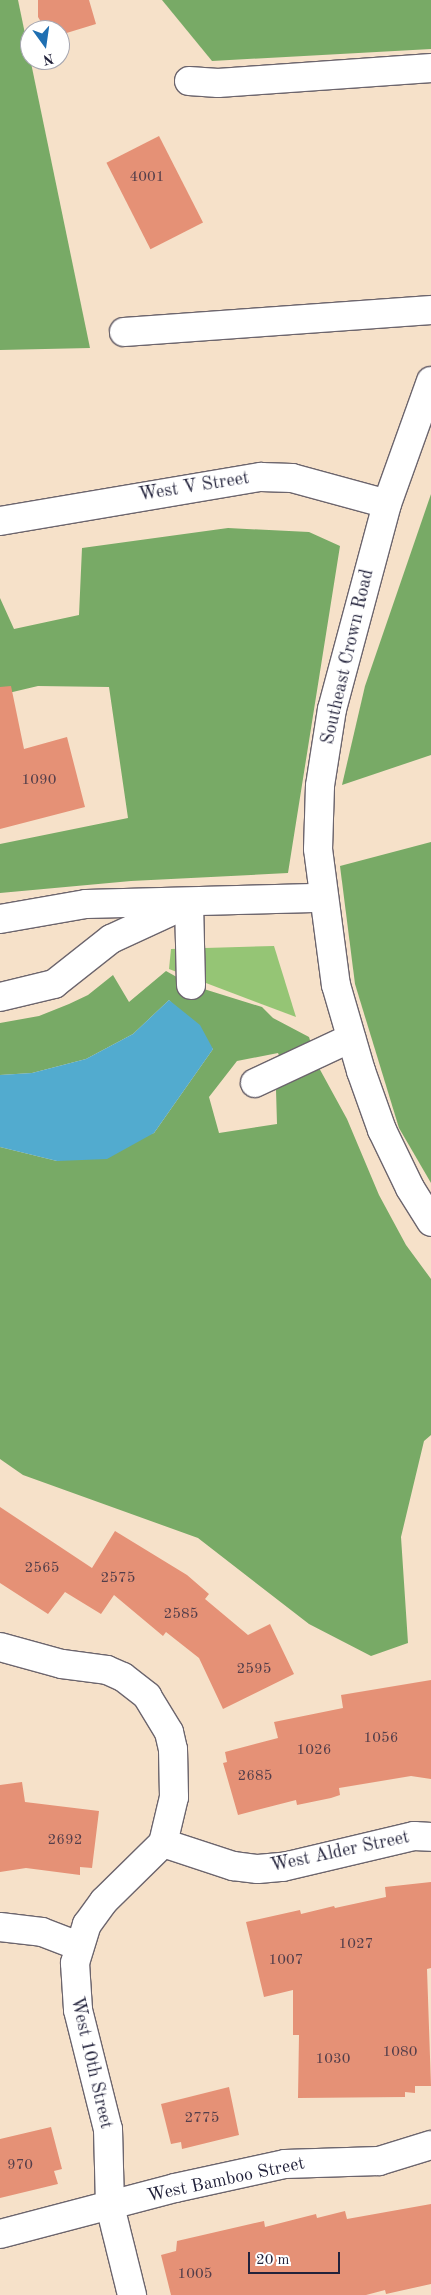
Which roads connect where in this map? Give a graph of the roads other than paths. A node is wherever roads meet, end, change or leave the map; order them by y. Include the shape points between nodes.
1 (431, 68) edge
2 (189, 81) dead end
3 (431, 310) edge
4 (124, 332) dead end
5 (431, 381) edge
6 (387, 504) junction
7 (0, 521) edge
8 (324, 898) junction
9 (189, 903) junction
10 (0, 919) edge
11 (190, 985) dead end
12 (0, 997) edge
13 (351, 1038) junction
14 (255, 1083) dead end
15 (431, 1222) edge
16 (0, 1647) edge
17 (431, 1837) edge
18 (163, 1843) junction
19 (0, 1927) edge
20 (78, 1946) junction
21 (431, 2145) edge
22 (110, 2206) junction
23 (0, 2234) edge
24 (132, 2295) edge

1 - 2 street via 218,83
3 - 4 street
5 - 6 street, Southeast Crown Road
6 - 7 street, West V Street via 292,478 261,477
6 - 8 street, Southeast Crown Road via 332,709 320,786 318,849
8 - 9 street
8 - 13 street, Southeast Crown Road via 336,985
9 - 10 street via 86,904
9 - 11 street
9 - 12 street via 111,939 54,984
13 - 14 street
13 - 15 street, Southeast Crown Road via 382,1130 410,1188
16 - 18 street via 62,1664 107,1670 123,1677 147,1696 169,1732 173,1749 174,1797
17 - 18 street, West Alder Street via 414,1836 283,1867 258,1869 233,1866
18 - 20 street, West 10th Street via 104,1901 86,1924
19 - 20 street via 42,1932
20 - 22 street, West 10th Street via 74,1986 108,2130
21 - 22 street, West Bamboo Street via 379,2161 284,2164
22 - 23 street, West Bamboo Street
22 - 24 street, West 10th Street

